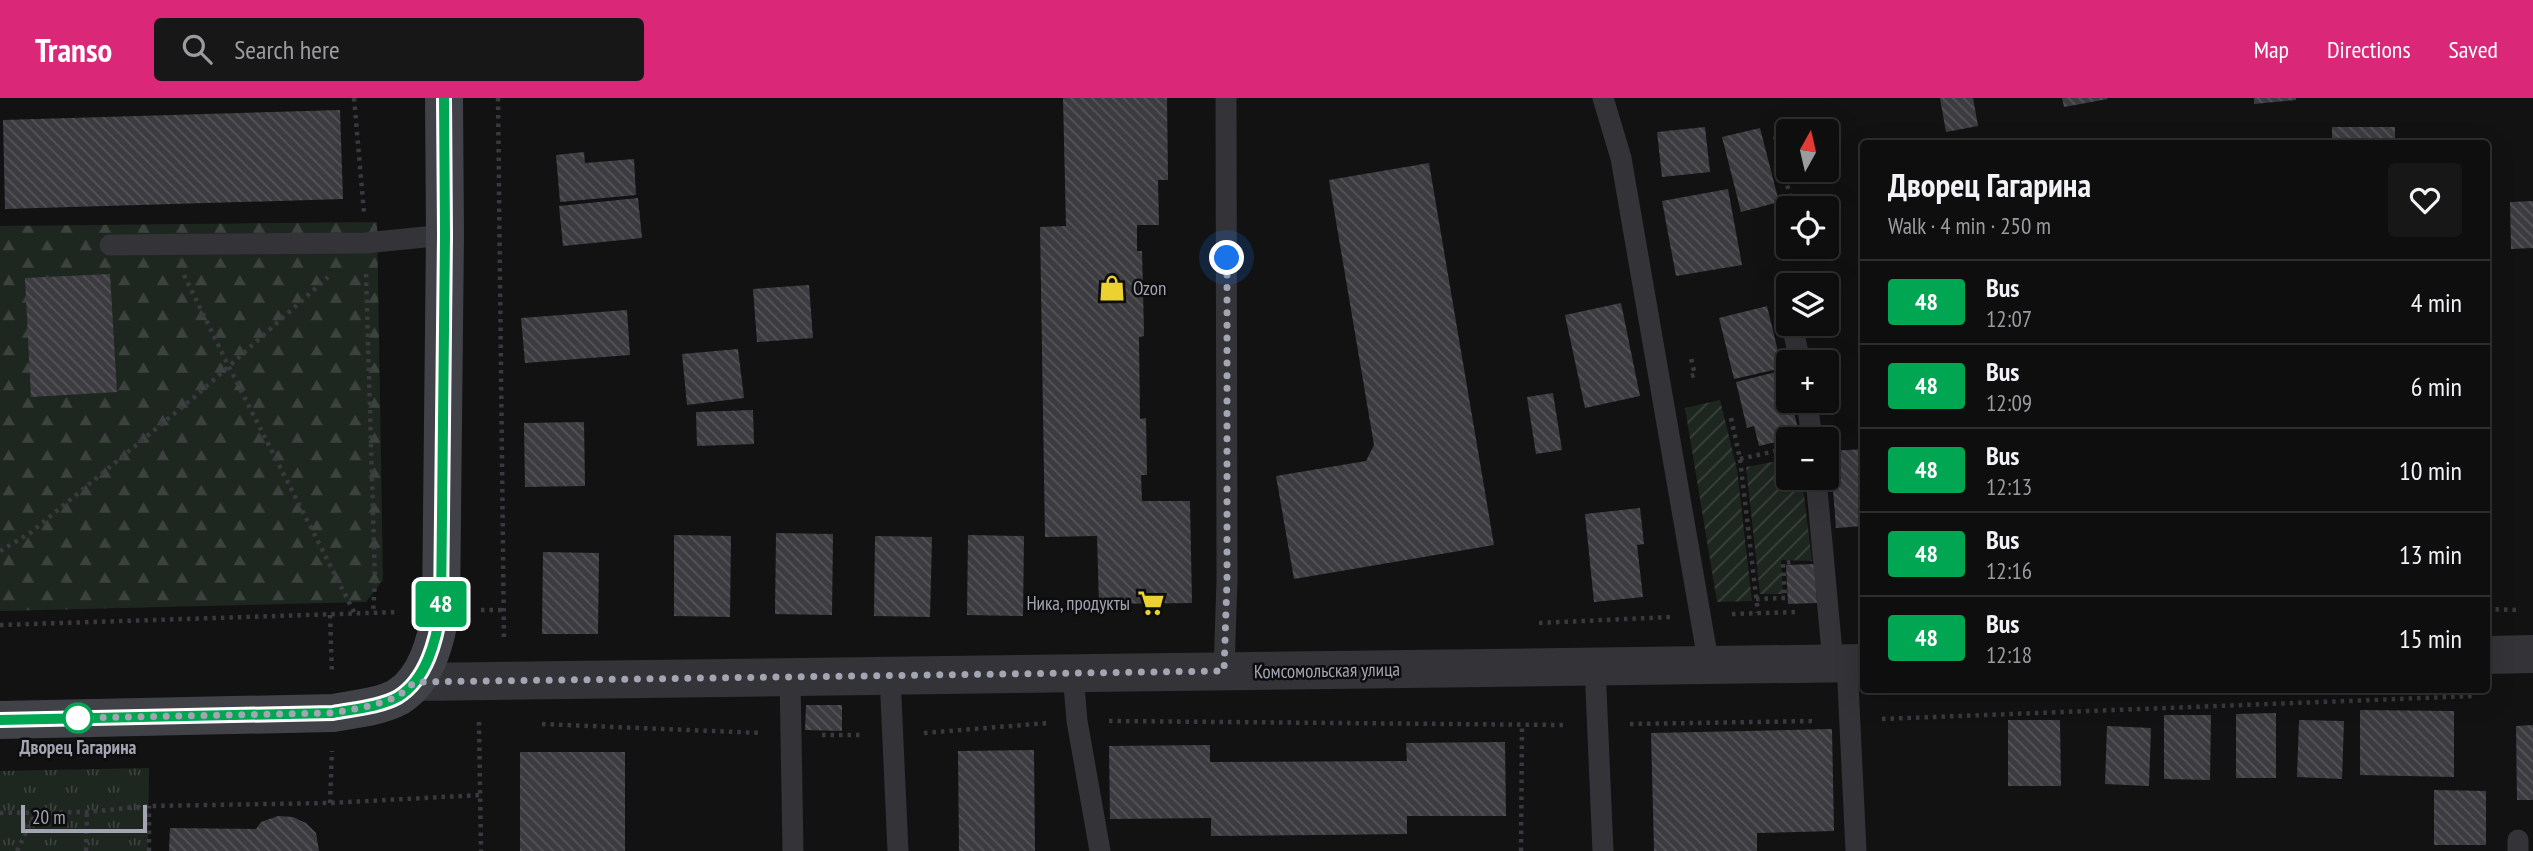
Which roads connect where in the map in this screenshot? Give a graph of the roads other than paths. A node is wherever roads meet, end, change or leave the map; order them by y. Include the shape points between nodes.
1 (444, 98) edge
2 (1226, 98) edge
3 (1603, 98) edge
4 (445, 235) junction
5 (110, 245) dead end
6 (1818, 490) edge
7 (2533, 654) edge
8 (2490, 655) edge
9 (1848, 663) edge
10 (1595, 666) junction
11 (1709, 666) junction
12 (1224, 671) junction
13 (1073, 673) junction
14 (890, 676) junction
15 (790, 677) junction
16 (415, 682) junction
17 (0, 720) edge
18 (793, 851) edge
19 (898, 851) edge
20 (1100, 851) edge
21 (1603, 851) edge
22 (1856, 851) edge

1 - 4 main road
2 - 12 lane
3 - 11 lane via 1620,158
4 - 5 lane via 365,243
4 - 16 main road via 441,610 435,644
6 - 9 lane
7 - 8 street
9 - 11 street, Комсомольская улица
9 - 22 lane
10 - 11 street, Комсомольская улица
10 - 12 street, Комсомольская улица
10 - 21 lane
12 - 13 street, Комсомольская улица
13 - 14 street, Комсомольская улица
13 - 20 lane
14 - 15 street, Комсомольская улица
14 - 19 lane
15 - 16 street, Комсомольская улица
15 - 18 lane
16 - 17 main road via 397,697 333,713

